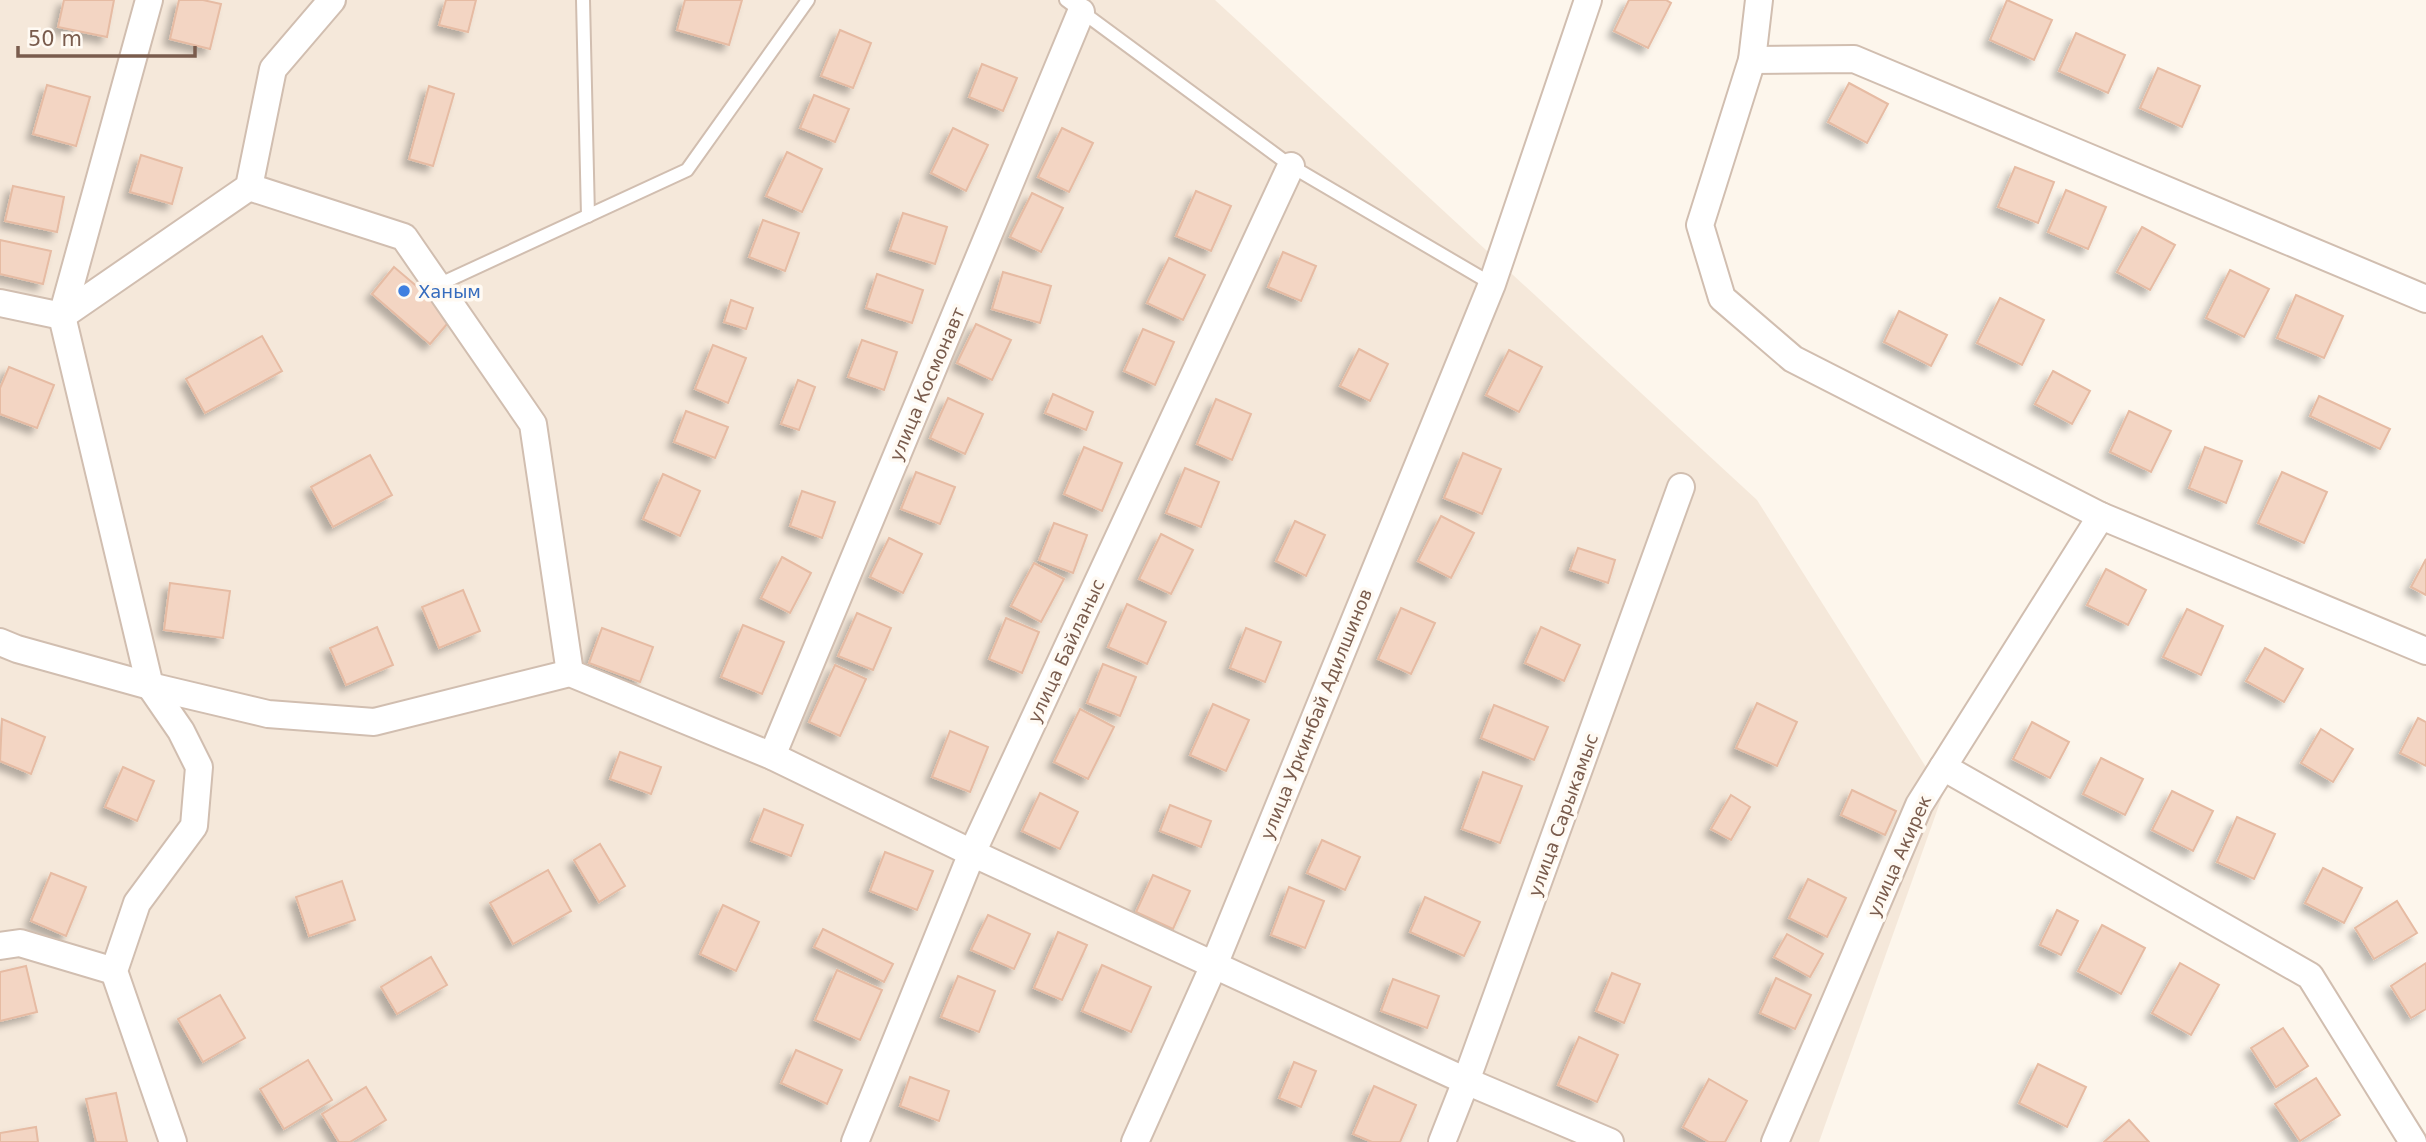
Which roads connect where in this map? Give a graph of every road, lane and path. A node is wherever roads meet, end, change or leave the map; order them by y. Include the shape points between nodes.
1 (149, 0) edge
2 (332, 0) edge
3 (583, 0) edge
4 (808, 0) edge
5 (1588, 0) edge
6 (1759, 0) edge
7 (1073, 6) edge
8 (1752, 60) junction
9 (1291, 166) junction
10 (250, 187) junction
11 (588, 216) junction
12 (1492, 284) junction
13 (438, 285) junction
14 (2426, 299) edge
15 (0, 303) edge
16 (61, 316) junction
17 (1681, 487) dead end
18 (2101, 516) junction
19 (0, 642) edge
20 (2426, 651) edge
21 (570, 673) junction
22 (150, 685) junction
23 (772, 756) junction
24 (1944, 767) junction
25 (972, 853) junction
26 (7, 942) edge
27 (1214, 965) junction
28 (114, 971) junction
29 (1466, 1081) junction
30 (173, 1142) edge
31 (855, 1142) edge
32 (1135, 1142) edge
33 (1442, 1142) edge
34 (1610, 1142) edge
35 (1775, 1142) edge
36 (2413, 1142) edge

1 - 16 street
2 - 10 street via 273,69
3 - 11 lane
4 - 11 lane via 687,170
5 - 12 street, улица Уркинбай Адилшинов
6 - 8 street
7 - 9 lane
7 - 23 street, улица Космонавт
8 - 14 street via 1854,59
8 - 18 street via 1700,225 1722,298 1793,359
9 - 12 lane
9 - 25 street, улица Байланыс
10 - 13 street via 404,237
10 - 16 street
11 - 13 lane
12 - 27 street, улица Уркинбай Адилшинов
13 - 21 street via 533,424
15 - 16 street
16 - 22 street
17 - 29 street, улица Сарыкамыс
18 - 20 street
18 - 24 street, улица Акирек
19 - 22 street
21 - 22 street via 374,722 268,713
21 - 23 street
22 - 28 street via 199,767 194,827 137,903
23 - 25 street
24 - 35 street, улица Акирек via 1919,805
24 - 36 street via 2310,976
25 - 27 street
25 - 31 street, улица Байланыс
26 - 28 street
27 - 29 street
27 - 32 street, улица Уркинбай Адилшинов
28 - 30 street
29 - 33 street, улица Сарыкамыс
29 - 34 street

